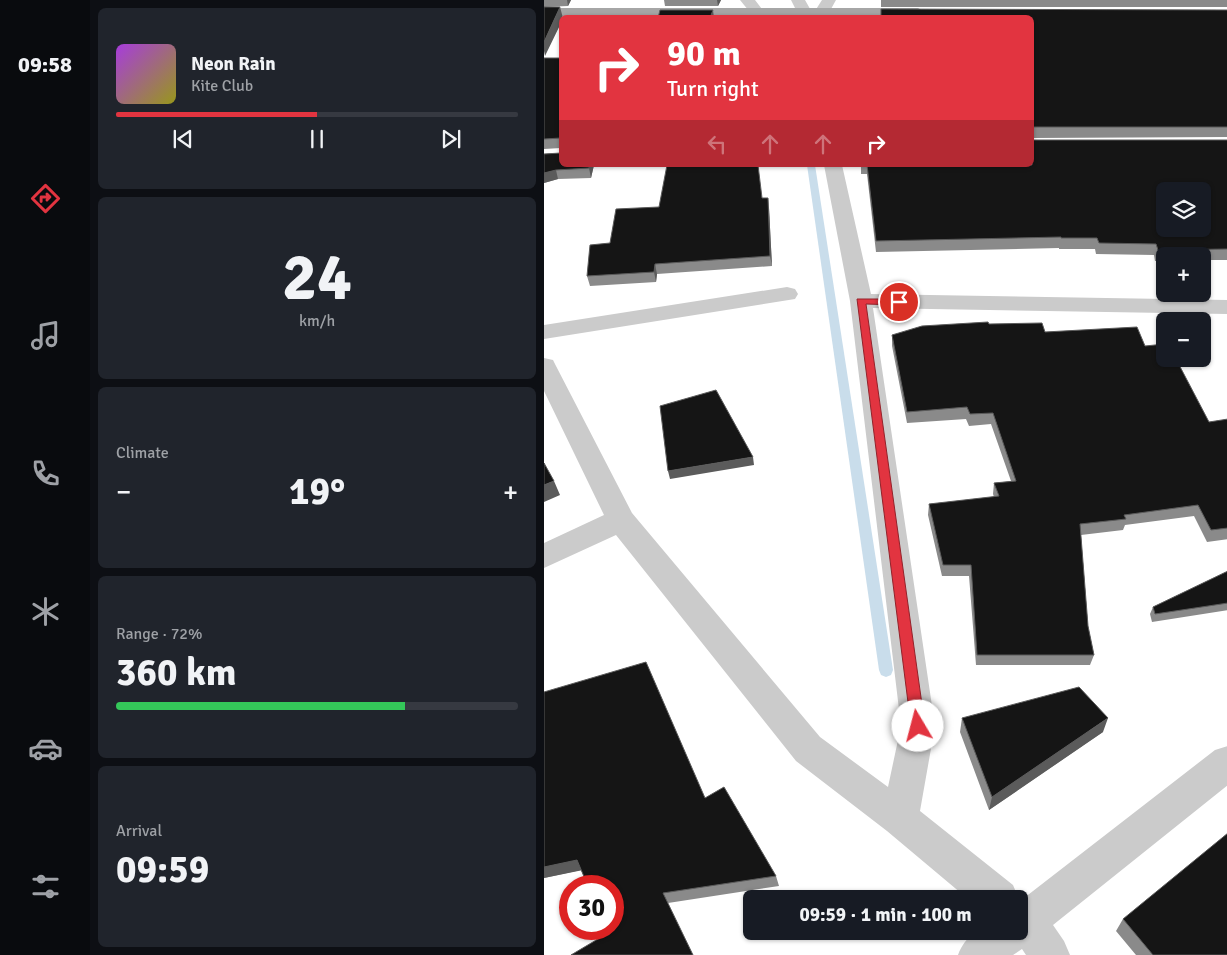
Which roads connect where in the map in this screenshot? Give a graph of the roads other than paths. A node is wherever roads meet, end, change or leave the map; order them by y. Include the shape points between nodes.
1 (747, 0) edge
2 (883, 0) edge
3 (758, 6) edge
4 (813, 10) edge
5 (544, 12) edge
6 (544, 24) edge
7 (559, 24) edge
8 (833, 167) edge
9 (788, 294) dead end
10 (861, 301) junction
11 (1227, 307) edge
12 (544, 332) edge
13 (544, 366) edge
14 (621, 520) junction
15 (544, 556) edge
16 (1227, 762) edge
17 (900, 818) junction
18 (982, 890) edge
19 (1028, 909) edge
20 (1028, 932) edge
21 (993, 940) edge
22 (978, 955) edge
23 (1050, 955) edge

1 - 3 street
2 - 4 main road via 930,11
3 - 4 main road
3 - 5 main road
6 - 7 main road
8 - 10 street
9 - 12 street
10 - 11 street
10 - 17 street via 918,726
13 - 14 street
14 - 15 street
14 - 17 street via 808,749
16 - 19 street
17 - 18 street
20 - 23 street
21 - 22 street

